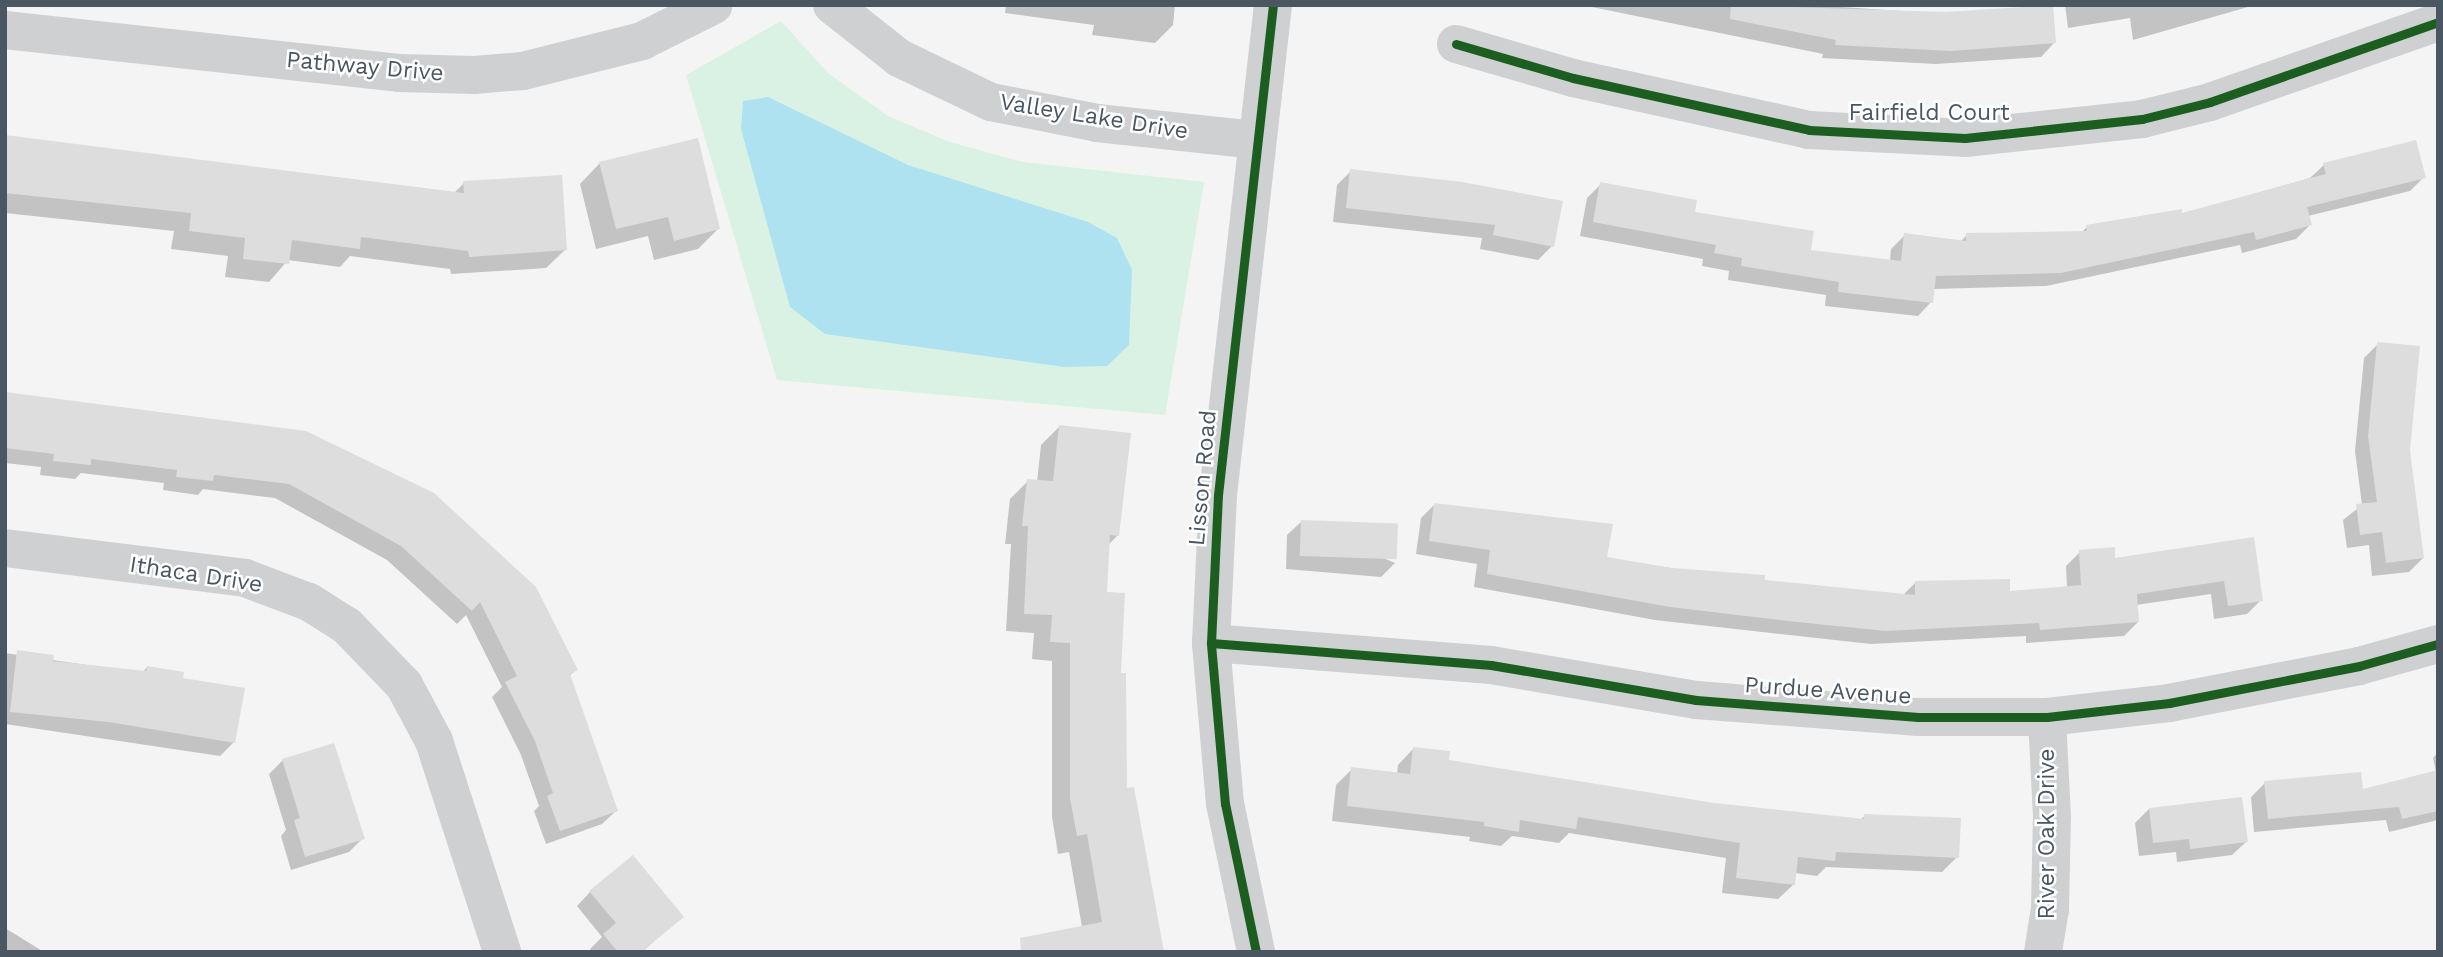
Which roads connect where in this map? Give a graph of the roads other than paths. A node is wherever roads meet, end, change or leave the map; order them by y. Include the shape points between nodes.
1 (714, 5) edge
2 (832, 5) edge
3 (1273, 5) edge
4 (2438, 22) edge
5 (5, 30) edge
6 (1456, 44) dead end
7 (1257, 140) junction
8 (5, 548) edge
9 (1211, 643) junction
10 (2438, 644) edge
11 (2047, 717) junction
12 (502, 952) edge
13 (1256, 952) edge
14 (2043, 952) edge

1 - 5 street, Pathway Drive via 642,41 523,71 474,75 398,73
2 - 7 street, Valley Lake Drive via 899,58 991,102 1097,123
3 - 7 street, Lisson Road
4 - 6 street, Fairfield Court via 2272,83 2153,116 1965,138 1871,135 1769,122 1573,78
7 - 9 street, Lisson Road via 1218,495
8 - 12 street, Ithaca Drive via 245,578 309,602 347,626 404,685 434,741
9 - 11 street, Purdue Avenue via 1491,665 1696,699 1813,712
9 - 13 street, Lisson Road via 1225,804
10 - 11 street, Purdue Avenue via 2230,693
11 - 14 street, River Oak Drive via 2052,817 2050,909

